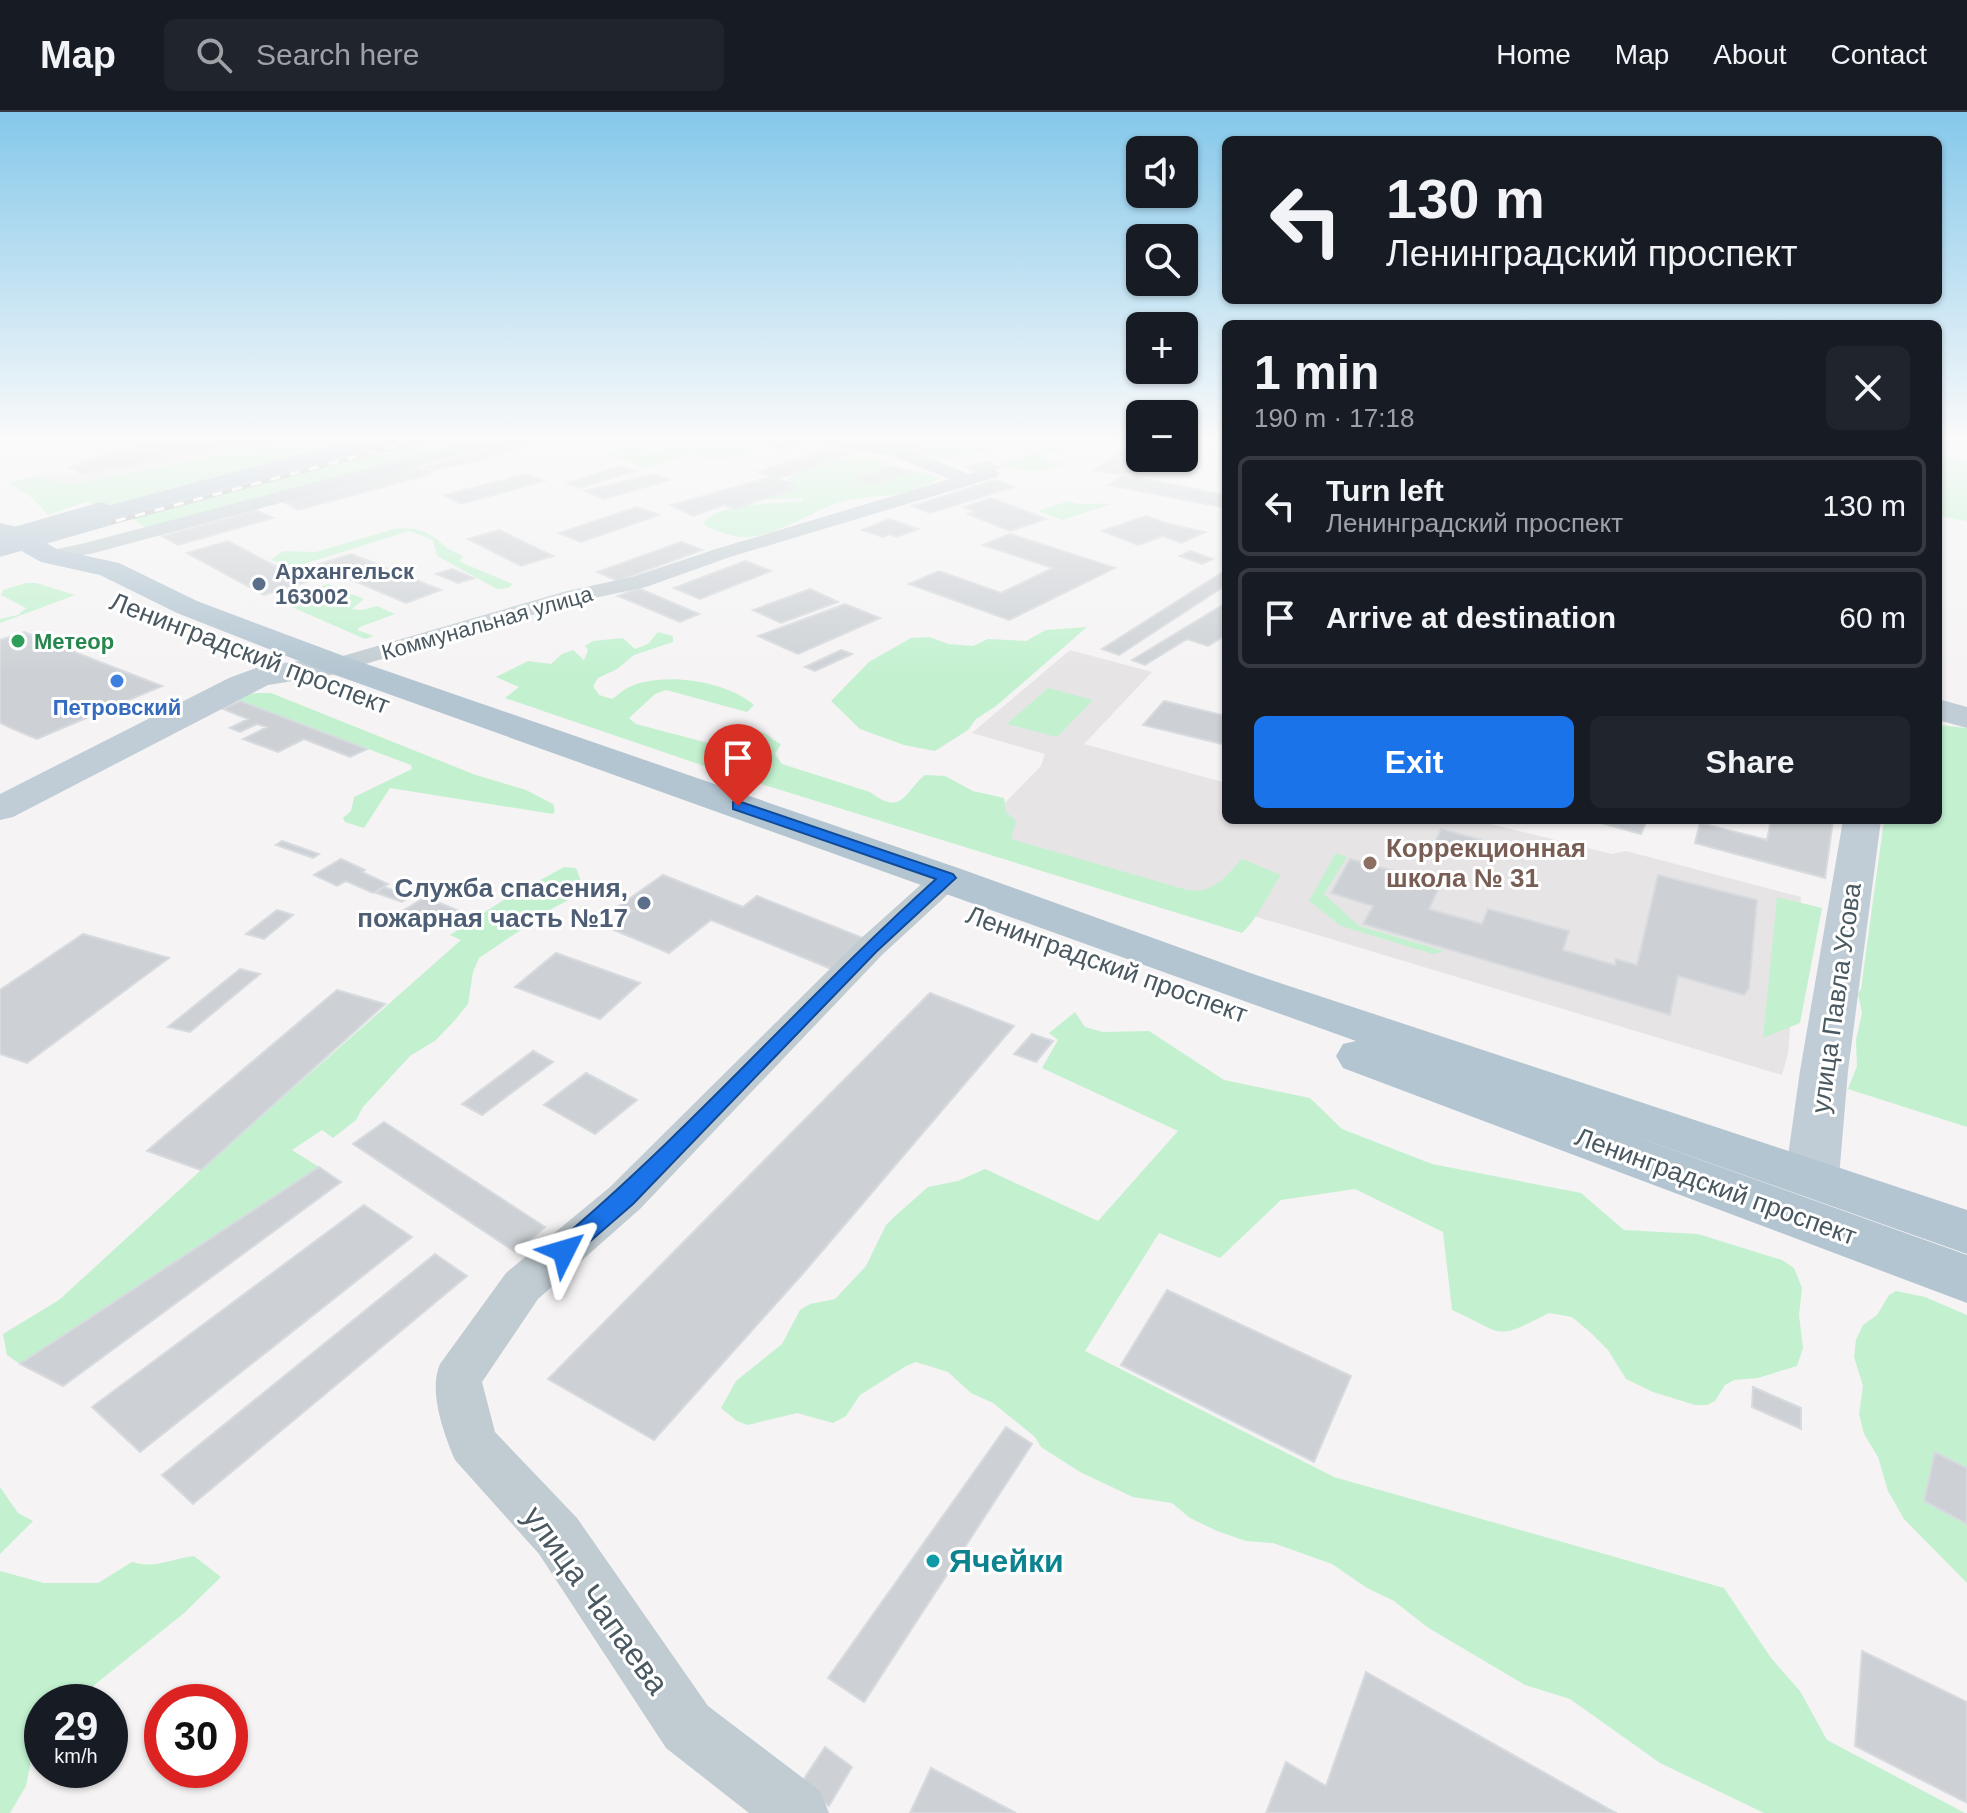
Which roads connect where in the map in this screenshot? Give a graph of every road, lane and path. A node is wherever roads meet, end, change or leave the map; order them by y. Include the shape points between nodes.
1 (93, 516) edge
2 (205, 516) edge
3 (845, 516) edge
4 (2, 532) edge
5 (50, 556) junction
6 (338, 665) junction
7 (289, 671) junction
8 (1942, 711) edge
9 (1942, 718) edge
10 (1967, 720) edge
11 (0, 809) edge
12 (1861, 824) edge
13 (756, 825) junction
14 (936, 888) junction
15 (1809, 1198) junction
16 (1967, 1232) edge
17 (1967, 1279) edge
18 (798, 1813) edge

1 - 4 main road, bridge
2 - 5 street
3 - 6 street, Коммунальная улица via 638,582
4 - 5 main road
5 - 6 main road, Ленинградский проспект via 109,569 187,607
5 - 7 main road, Ленинградский проспект via 53,564 101,595
6 - 7 street, Коммунальная улица
6 - 13 main road, Ленинградский проспект
7 - 11 street, Коммунальная улица via 240,685
7 - 13 main road, Ленинградский проспект
8 - 10 street
9 - 10 street
12 - 15 street, улица Павла Усова
13 - 14 main road, Ленинградский проспект
14 - 15 main road, Ленинградский проспект
14 - 18 street, улица Чапаева via 870,948 625,1198 522,1286 457,1379 473,1444 558,1536 687,1727
15 - 16 main road, Ленинградский проспект
15 - 17 main road, Ленинградский проспект

